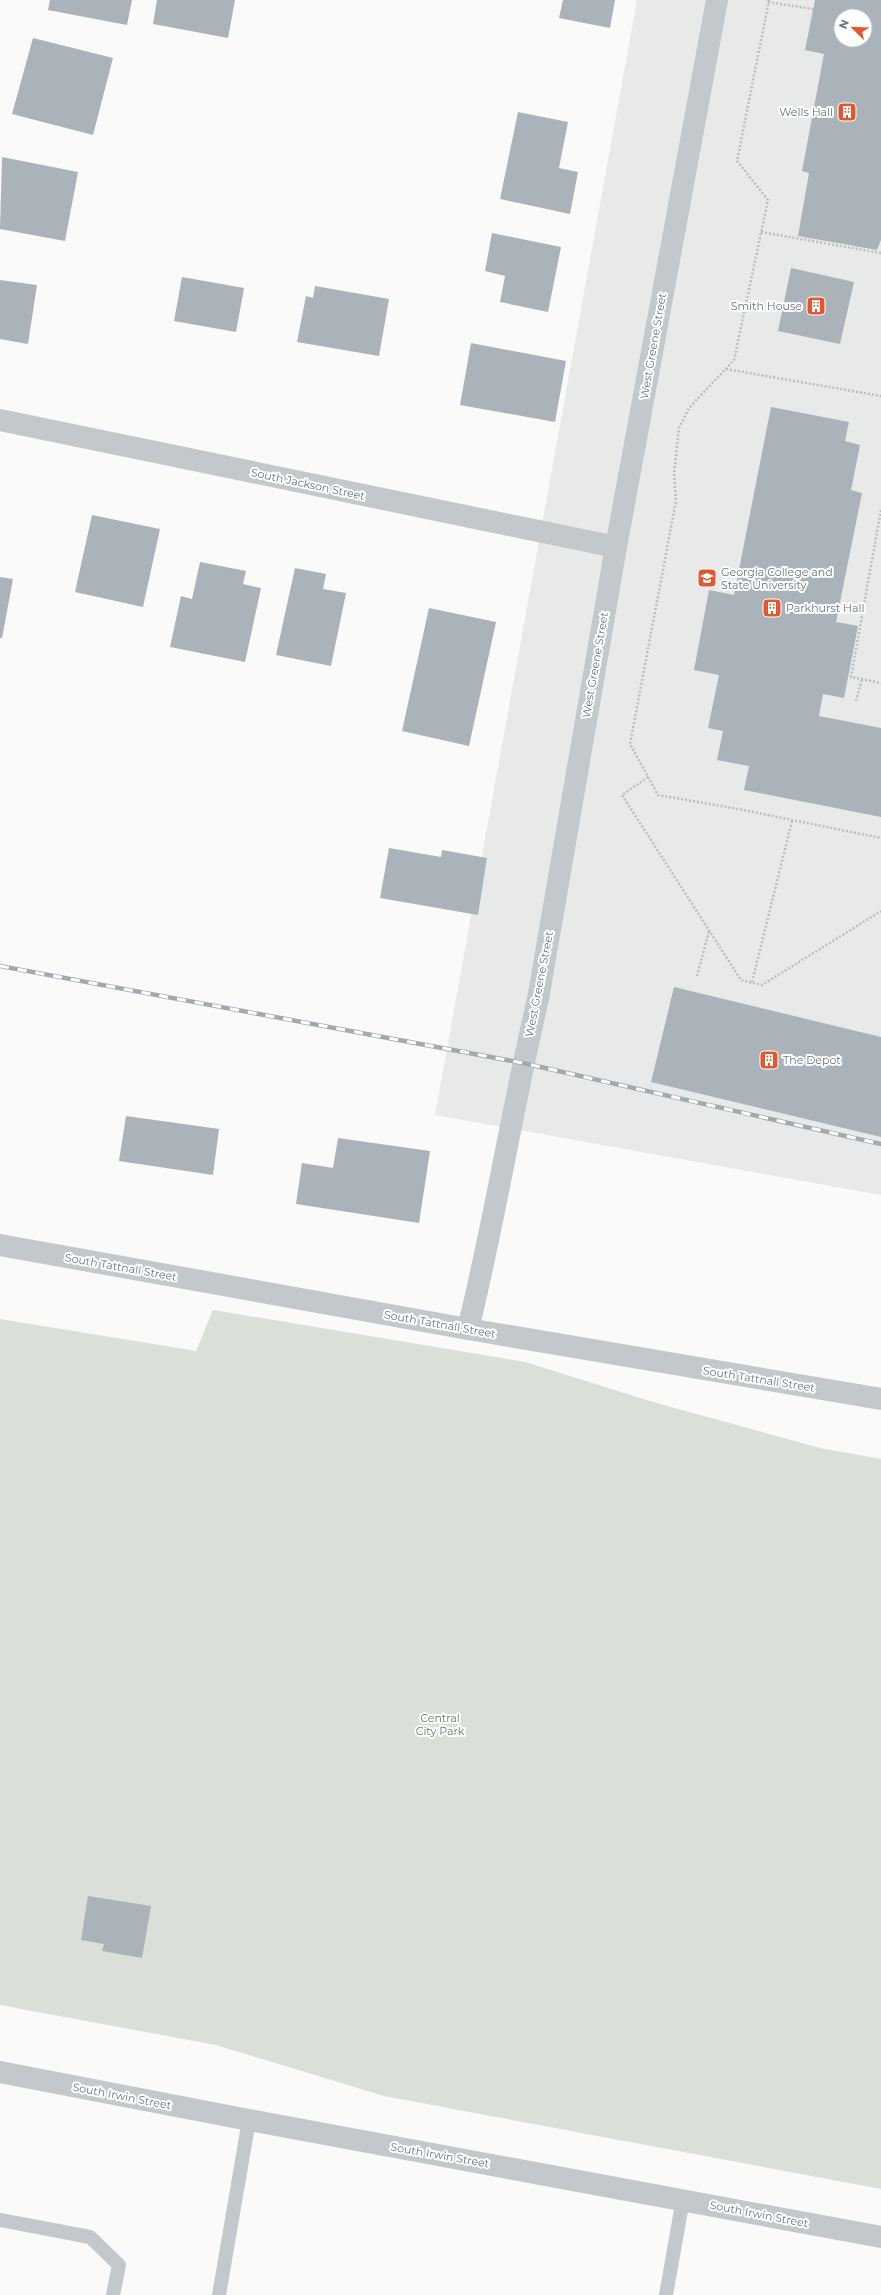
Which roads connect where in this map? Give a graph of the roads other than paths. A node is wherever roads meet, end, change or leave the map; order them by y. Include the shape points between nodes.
1 (717, 0) edge
2 (0, 420) edge
3 (616, 547) junction
4 (0, 1245) edge
5 (468, 1329) junction
6 (881, 1399) edge
7 (0, 2072) edge
8 (249, 2120) junction
9 (683, 2199) junction
10 (0, 2220) edge
11 (881, 2237) edge
12 (113, 2295) edge
13 (219, 2295) edge
14 (666, 2295) edge

1 - 3 street, West Greene Street
2 - 3 street, South Jackson Street
3 - 5 street, West Greene Street via 538,999
4 - 5 street, South Tattnall Street
5 - 6 street, South Tattnall Street
7 - 8 street, South Irwin Street
8 - 9 street, South Irwin Street
8 - 13 lane
9 - 11 street, South Irwin Street
9 - 14 lane
10 - 12 lane via 90,2237 118,2265

